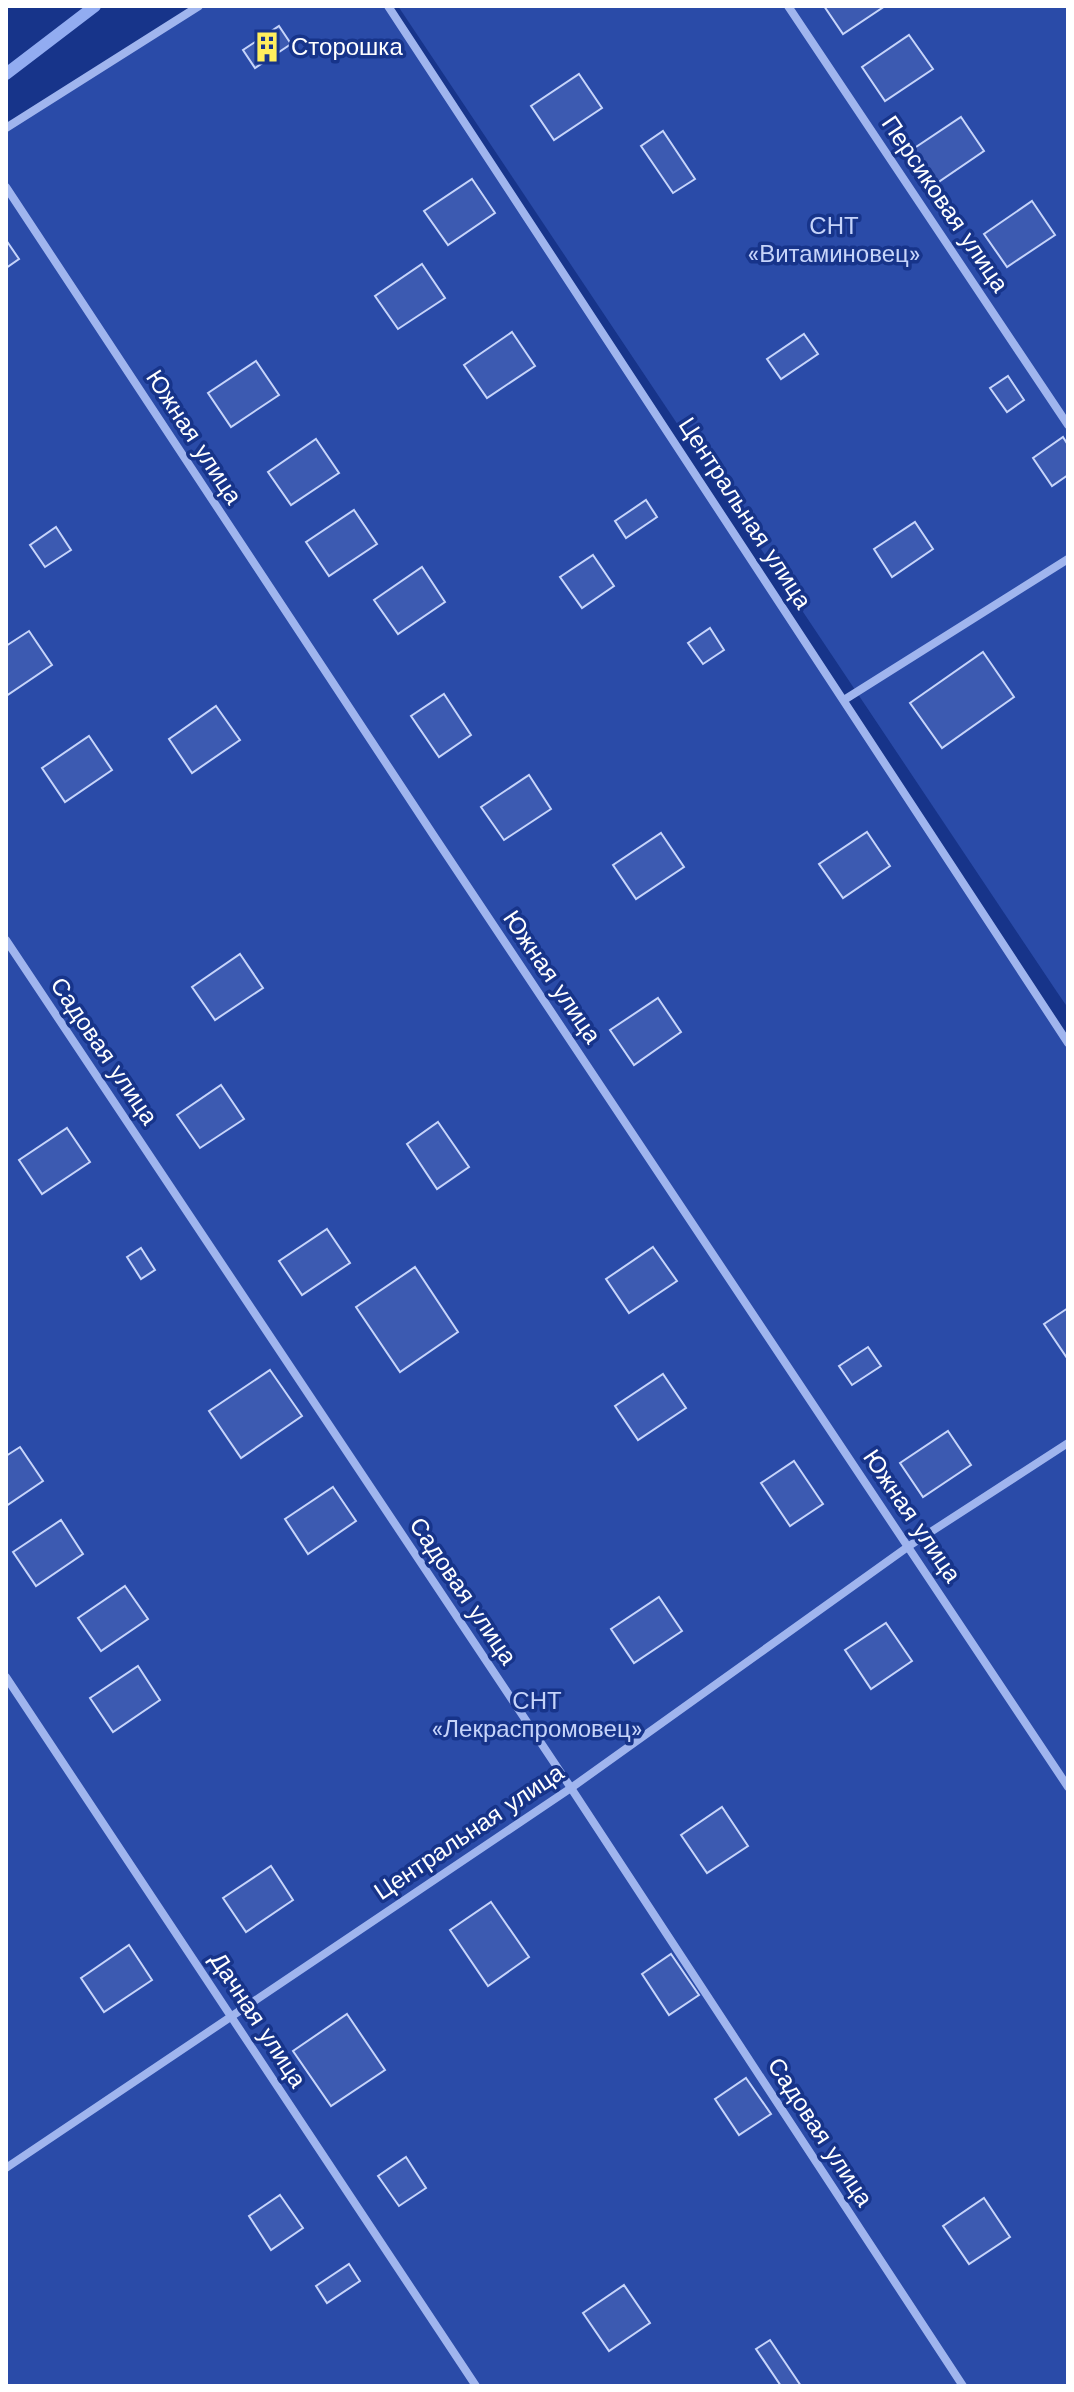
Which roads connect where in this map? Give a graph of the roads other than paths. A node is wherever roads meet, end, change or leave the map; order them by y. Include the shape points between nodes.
1 (199, 6) edge
2 (388, 6) edge
3 (788, 6) edge
4 (6, 128) edge
5 (6, 187) edge
6 (1068, 425) edge
7 (1068, 559) edge
8 (844, 700) junction
9 (6, 940) edge
10 (1068, 1043) edge
11 (1068, 1443) edge
12 (909, 1546) junction
13 (6, 1677) edge
14 (1068, 1787) edge
15 (571, 1788) junction
16 (231, 2015) junction
17 (6, 2168) edge
18 (476, 2386) edge
19 (963, 2386) edge

1 - 4 street
2 - 8 street, Центральная улица
3 - 6 street, Персиковая улица
5 - 12 street, Южная улица
7 - 8 street
8 - 10 street, Центральная улица
9 - 15 street, Садовая улица
11 - 12 street, Центральная улица
12 - 14 street, Южная улица
12 - 15 street, Центральная улица
13 - 16 street, Дачная улица
15 - 16 street, Центральная улица
15 - 19 street, Садовая улица
16 - 17 street, Центральная улица
16 - 18 street, Дачная улица

